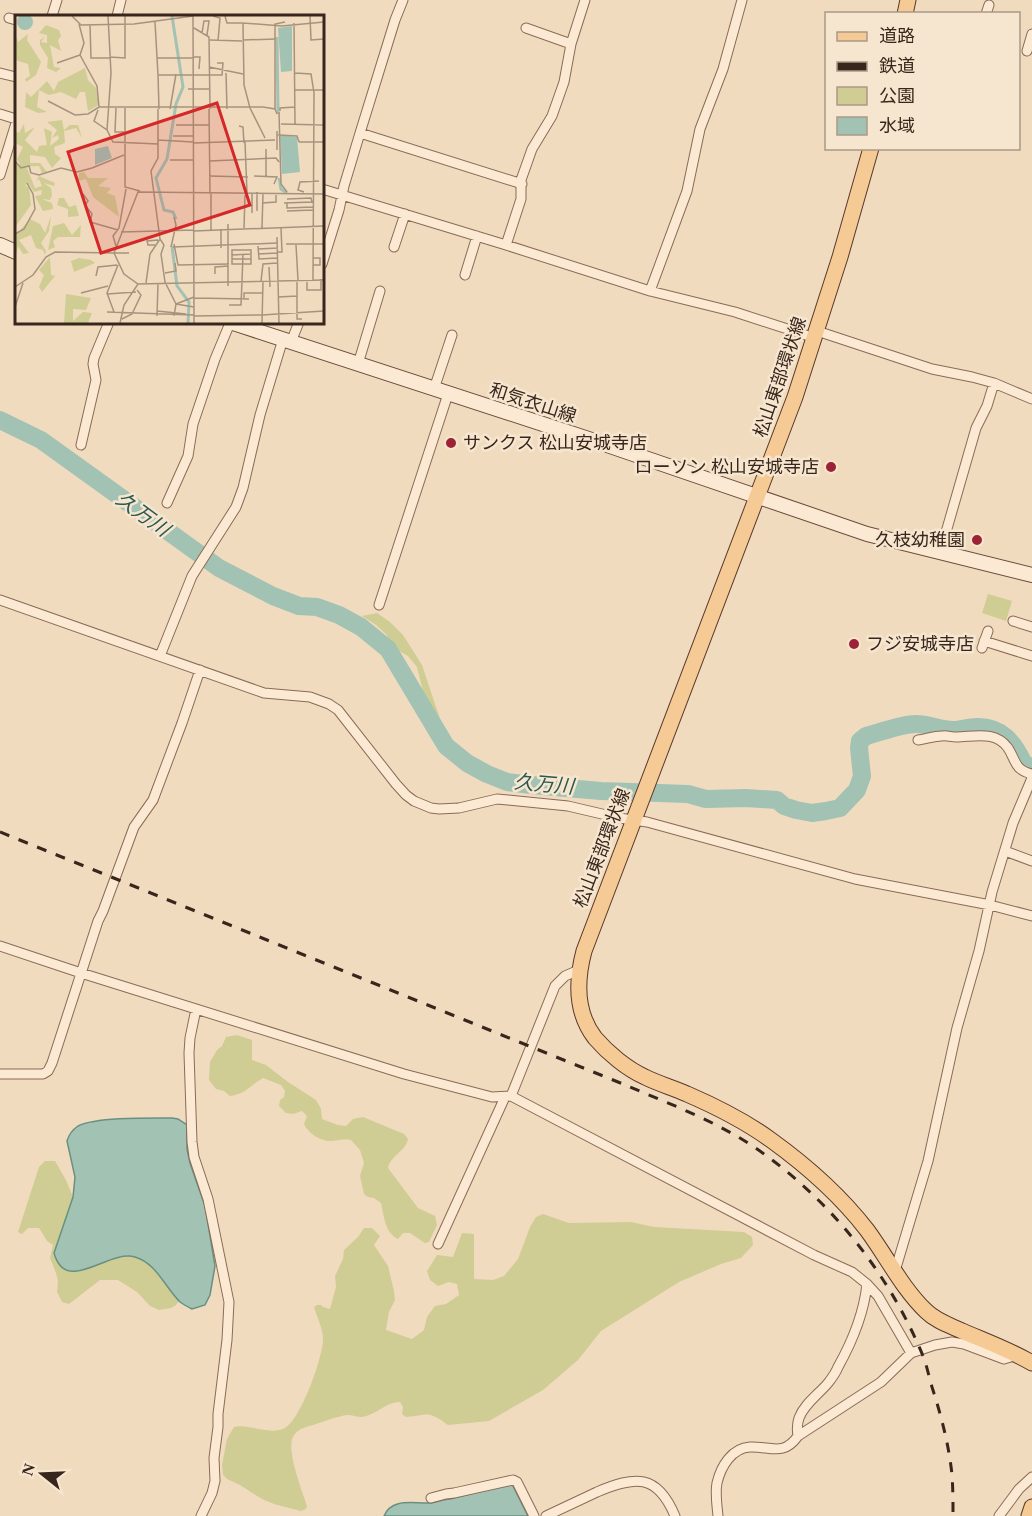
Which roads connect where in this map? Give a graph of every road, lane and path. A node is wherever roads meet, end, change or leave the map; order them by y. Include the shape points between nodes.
1 (57, 0) edge
2 (121, 0) edge
3 (403, 0) edge
4 (585, 0) edge
5 (742, 0) edge
6 (52, 15) edge
7 (117, 15) edge
8 (526, 28) dead end
9 (1032, 34) edge
10 (571, 44) junction
11 (1026, 51) edge
12 (0, 73) edge
13 (15, 78) edge
14 (0, 114) edge
15 (15, 121) edge
16 (15, 124) edge
17 (360, 133) junction
18 (870, 150) edge
19 (3, 156) edge
20 (0, 174) edge
21 (522, 184) junction
22 (324, 190) edge
23 (342, 196) junction
24 (405, 214) junction
25 (477, 236) junction
26 (506, 244) junction
27 (0, 245) edge
28 (394, 247) dead end
29 (15, 252) edge
30 (324, 257) edge
31 (465, 275) dead end
32 (380, 291) dead end
33 (650, 291) junction
34 (108, 324) edge
35 (229, 324) edge
36 (236, 324) edge
37 (298, 324) edge
38 (452, 335) dead end
39 (816, 335) junction
40 (287, 340) junction
41 (358, 364) junction
42 (994, 383) junction
43 (434, 389) junction
44 (448, 394) junction
45 (1032, 399) edge
46 (81, 445) dead end
47 (758, 497) junction
48 (167, 503) dead end
49 (940, 553) junction
50 (1031, 573) edge
51 (0, 600) edge
52 (379, 605) dead end
53 (1013, 621) dead end
54 (1032, 627) edge
55 (988, 631) dead end
56 (160, 656) junction
57 (1032, 656) edge
58 (200, 670) junction
59 (918, 740) dead end
60 (1032, 776) edge
61 (635, 816) junction
62 (1005, 851) junction
63 (1032, 861) edge
64 (990, 905) junction
65 (1032, 916) edge
66 (0, 946) edge
67 (579, 970) junction
68 (81, 973) junction
69 (196, 1009) junction
70 (0, 1074) edge
71 (508, 1096) junction
72 (438, 1244) dead end
73 (895, 1271) junction
74 (867, 1284) junction
75 (911, 1353) junction
76 (1017, 1355) junction
77 (1032, 1363) edge
78 (798, 1436) junction
79 (1032, 1477) edge
80 (431, 1498) dead end
81 (1032, 1507) edge
82 (201, 1516) edge
83 (534, 1516) edge
84 (546, 1516) edge
85 (675, 1516) edge
86 (718, 1516) edge
87 (999, 1516) edge
88 (1029, 1516) edge

1 - 6 street
2 - 7 street
3 - 17 street
4 - 10 street
5 - 33 street via 723,69 700,129 687,191
8 - 10 street
9 - 11 street
10 - 21 street via 564,82 552,116 532,149
12 - 13 street
14 - 15 street
16 - 19 street
17 - 21 street
17 - 23 street
18 - 39 main road, 松山東部環状線
19 - 20 street
21 - 26 street
22 - 23 street
23 - 24 street
23 - 30 street
24 - 25 street
24 - 28 street
25 - 26 street
25 - 31 street
26 - 33 street
27 - 29 main road
32 - 41 street
33 - 39 street
34 - 46 street via 94,358 96,380
35 - 48 street via 197,413 188,456
36 - 40 main road, 和気衣山線
37 - 40 street
38 - 43 street
39 - 42 street
39 - 47 main road, 松山東部環状線
40 - 41 main road, 和気衣山線
40 - 56 street via 260,415 236,507 192,576
41 - 43 main road, 和気衣山線
42 - 45 street
42 - 49 street via 976,428
43 - 44 main road, 和気衣山線
44 - 47 main road, 和気衣山線
44 - 52 street
47 - 49 main road, 和気衣山線 via 867,534
47 - 61 main road, 松山東部環状線
49 - 50 main road, 和気衣山線
51 - 56 street
53 - 54 street
55 - 57 street via 983,644 1015,655
56 - 58 street
58 - 61 street via 264,693 310,697 329,704 406,795 432,808 508,800 568,806 619,818
58 - 68 street via 153,800 134,827
59 - 60 street via 943,735 984,735 997,739 1008,747 1016,765
60 - 62 street
61 - 64 street via 855,879
61 - 67 main road, 松山東部環状線
62 - 63 street
62 - 64 street
64 - 65 street
64 - 73 street via 957,1028 928,1161
66 - 68 street
67 - 71 street via 555,986
67 - 73 main road, 松山東部環状線 via 580,1006 585,1021 603,1046 644,1077 732,1115 797,1159 846,1204
68 - 69 street
68 - 70 street via 48,1071
69 - 71 street via 404,1074 492,1097
69 - 82 street via 189,1053 192,1142 229,1302 215,1481
71 - 72 street
71 - 74 street via 852,1272
73 - 76 main road, 松山東部環状線 via 916,1301 937,1320
74 - 75 street
74 - 78 street via 865,1300 839,1367 799,1417
75 - 76 street via 952,1342 1004,1359
75 - 78 street via 881,1382
76 - 77 main road, 松山東部環状線
78 - 86 street via 784,1448 749,1447 735,1451 726,1460 717,1484
79 - 87 street
80 - 83 street via 513,1480
81 - 88 main road
84 - 85 street via 616,1484 639,1481 660,1491

